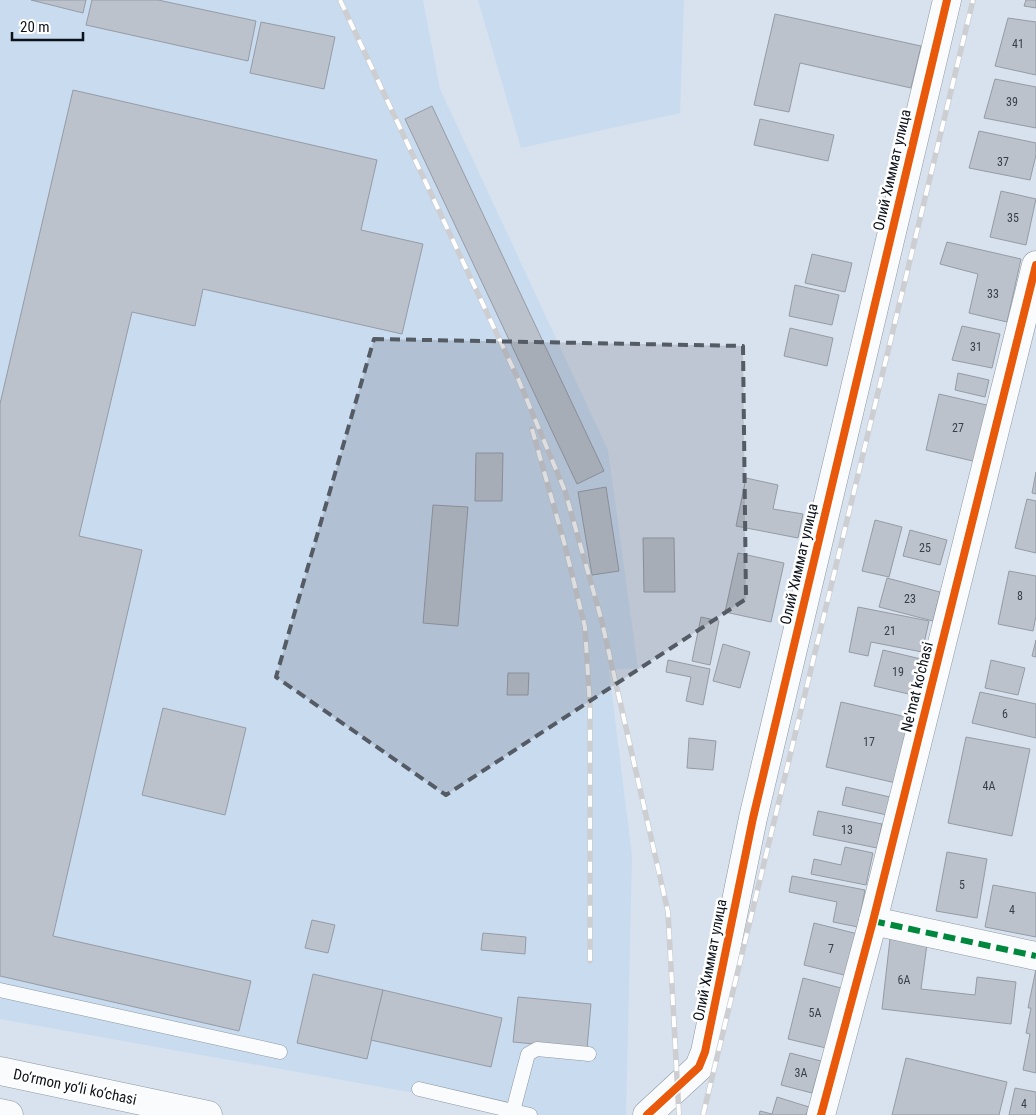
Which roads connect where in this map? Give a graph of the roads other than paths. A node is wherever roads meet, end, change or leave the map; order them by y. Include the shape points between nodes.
1 (947, 0) edge
2 (1036, 265) edge
3 (873, 921) junction
4 (1036, 956) edge
5 (0, 990) edge
6 (280, 1052) dead end
7 (589, 1054) dead end
8 (0, 1071) edge
9 (419, 1089) dead end
10 (513, 1111) junction
11 (0, 1113) edge
12 (9, 1115) edge
13 (208, 1115) edge
14 (530, 1115) edge
15 (647, 1115) edge
16 (821, 1115) edge

1 - 15 street, Олий Химмат улица via 753,818 706,1052 699,1067
2 - 3 street, Ne'mat ko'chasi
3 - 4 street
3 - 16 street, Ne'mat ko'chasi
5 - 6 lane
7 - 10 lane via 537,1049 528,1054
8 - 13 street, Do‘rmon yo‘li ko‘chasi
9 - 10 lane
10 - 14 lane
11 - 12 street

